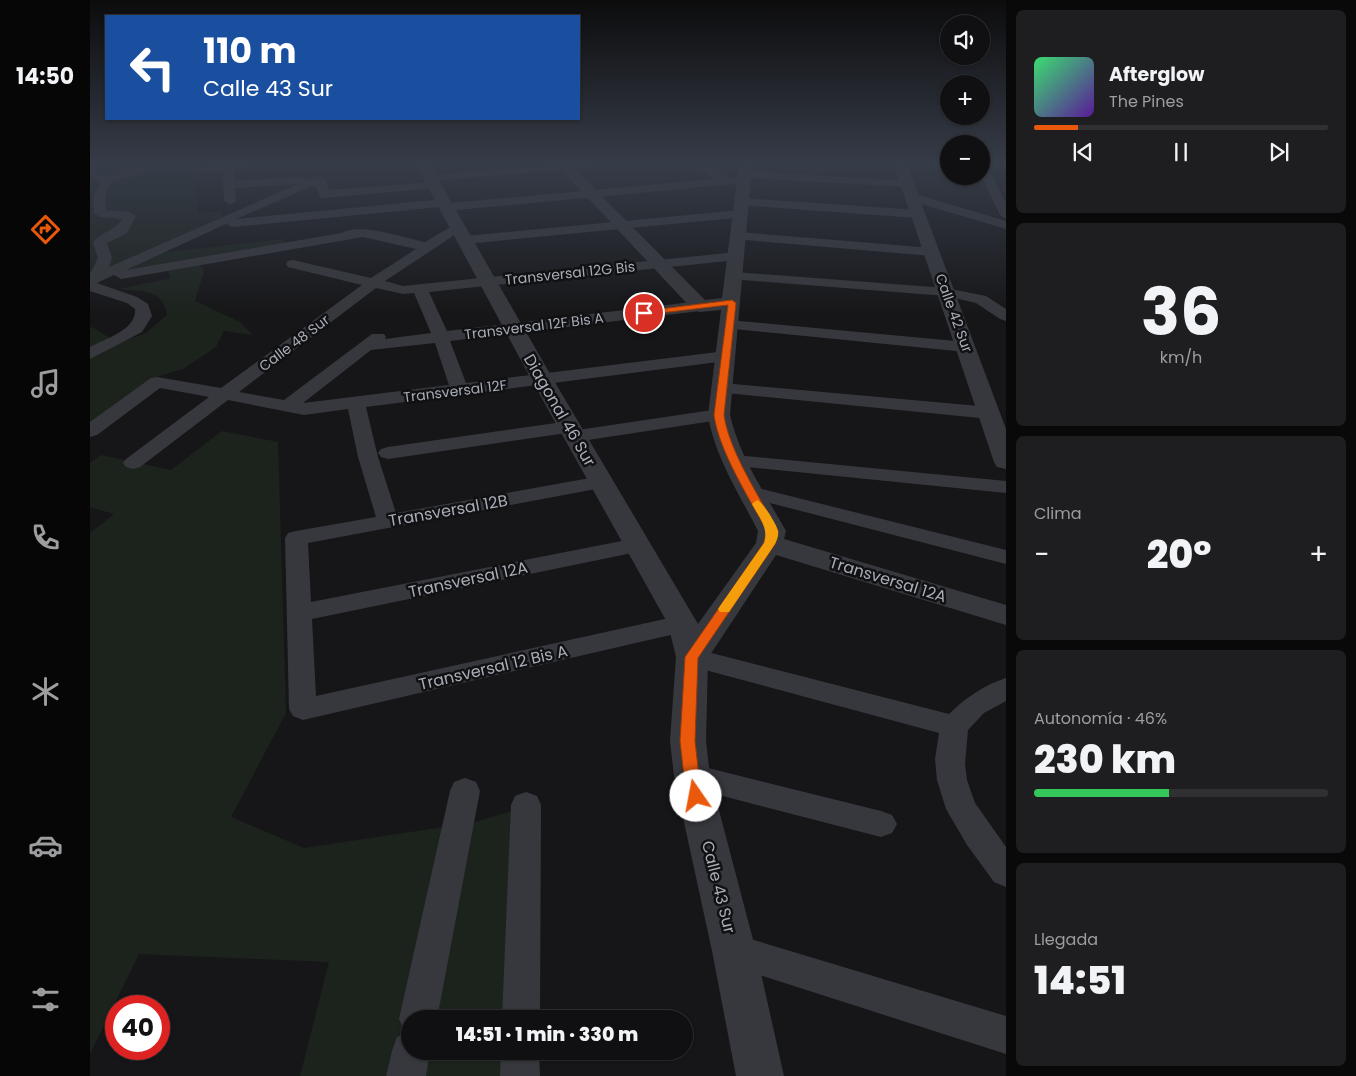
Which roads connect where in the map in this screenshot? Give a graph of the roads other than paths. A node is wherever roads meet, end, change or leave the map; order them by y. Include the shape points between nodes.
1 (122, 215) edge
2 (232, 215) edge
3 (242, 215) edge
4 (302, 215) edge
5 (403, 215) edge
6 (451, 215) edge
7 (612, 215) edge
8 (694, 215) edge
9 (741, 215) edge
10 (918, 215) edge
11 (972, 215) edge
12 (284, 217) junction
13 (232, 220) junction
14 (1006, 225) edge
15 (622, 226) junction
16 (362, 233) junction
17 (461, 233) junction
18 (739, 236) junction
19 (427, 247) junction
20 (932, 252) junction
21 (737, 256) junction
22 (659, 264) junction
23 (735, 276) junction
24 (91, 282) edge
25 (488, 282) junction
26 (373, 283) junction
27 (420, 289) junction
28 (946, 292) junction
29 (700, 306) junction
30 (730, 314) junction
31 (1006, 316) edge
32 (514, 328) junction
33 (380, 335) dead end
34 (441, 337) junction
35 (366, 346) junction
36 (966, 347) junction
37 (93, 349) edge
38 (726, 356) junction
39 (542, 379) junction
40 (722, 388) junction
41 (459, 390) junction
42 (224, 395) junction
43 (356, 404) junction
44 (286, 407) junction
45 (990, 413) junction
46 (719, 415) junction
47 (90, 431) edge
48 (572, 432) junction
49 (388, 453) dead end
50 (735, 461) junction
51 (1006, 462) edge
52 (133, 463) dead end
53 (601, 482) junction
54 (1006, 488) edge
55 (750, 492) junction
56 (388, 521) junction
57 (637, 544) junction
58 (770, 544) junction
59 (1006, 557) edge
60 (299, 614) junction
61 (1006, 615) edge
62 (687, 641) junction
63 (1006, 688) edge
64 (954, 726) junction
65 (692, 776) junction
66 (465, 791) dead end
67 (526, 805) dead end
68 (881, 824) dead end
69 (1006, 872) edge
70 (734, 951) junction
71 (420, 1010) edge
72 (521, 1010) edge
73 (1006, 1035) edge
74 (409, 1060) edge
75 (520, 1060) edge
76 (406, 1076) edge
77 (520, 1076) edge
78 (760, 1076) edge

1 - 24 street via 130,216 122,230 101,240 105,263
2 - 13 street
3 - 13 street
4 - 12 street
5 - 16 street
6 - 17 street, Diagonal 46 Sur
7 - 15 street
8 - 15 street
9 - 18 street
10 - 20 street, Calle 42 Sur
11 - 14 street
12 - 13 street
12 - 16 street via 290,239
13 - 24 street
15 - 17 street
15 - 22 street
16 - 19 street
16 - 24 street
16 - 26 street, Transversal 12G Bis via 293,264
17 - 19 street, Calle 48 Sur
17 - 25 street, Diagonal 46 Sur
18 - 20 street
18 - 21 street
19 - 26 street, Calle 48 Sur
20 - 28 street, Calle 42 Sur
21 - 22 street, Transversal 12G Bis
21 - 23 street
22 - 25 street, Transversal 12G Bis
22 - 29 street
23 - 28 street
23 - 30 street
24 - 37 street via 143,307 144,316 136,329
25 - 27 street, Transversal 12G Bis
25 - 32 street, Diagonal 46 Sur
26 - 27 street, Transversal 12G Bis via 403,290
26 - 42 street, Calle 48 Sur
27 - 34 street
28 - 31 street via 981,299
28 - 36 street, Calle 42 Sur
29 - 30 street, Transversal 12F Bis A
29 - 32 street, Transversal 12F Bis A
30 - 36 street
30 - 38 street
32 - 34 street, Transversal 12F Bis A
32 - 39 street, Diagonal 46 Sur
33 - 35 street
34 - 35 street, Transversal 12F Bis A
34 - 41 street
35 - 44 street
36 - 45 street, Calle 42 Sur
38 - 39 street, Transversal 12F
38 - 40 street
39 - 41 street, Transversal 12F
39 - 48 street, Diagonal 46 Sur
40 - 45 street
40 - 46 street
41 - 43 street, Transversal 12F
42 - 44 street, Transversal 12F
42 - 47 street, Transversal 12F via 157,382
42 - 52 street, Calle 48 Sur
43 - 44 street, Transversal 12F via 304,409
43 - 56 street
45 - 51 street, Calle 42 Sur
46 - 48 street
46 - 50 street
48 - 49 street
48 - 53 street, Diagonal 46 Sur
50 - 54 street
50 - 55 street
53 - 56 street, Transversal 12B
53 - 57 street, Diagonal 46 Sur
55 - 58 street via 772,531
55 - 59 street
56 - 60 street, Transversal 12B via 296,538
57 - 60 street, Transversal 12A
57 - 62 street, Diagonal 46 Sur
58 - 61 street, Transversal 12A
58 - 62 street
60 - 62 street, Transversal 12 Bis A via 303,709
62 - 64 street, Transversal 12 Bis A
62 - 65 street, Calle 43 Sur via 688,741
63 - 64 street via 974,706
64 - 69 street via 950,764 954,792 965,815
65 - 68 street
65 - 70 street, Calle 43 Sur
66 - 71 street
67 - 72 street
70 - 73 street
70 - 78 street, Calle 43 Sur
74 - 76 street
75 - 77 street

